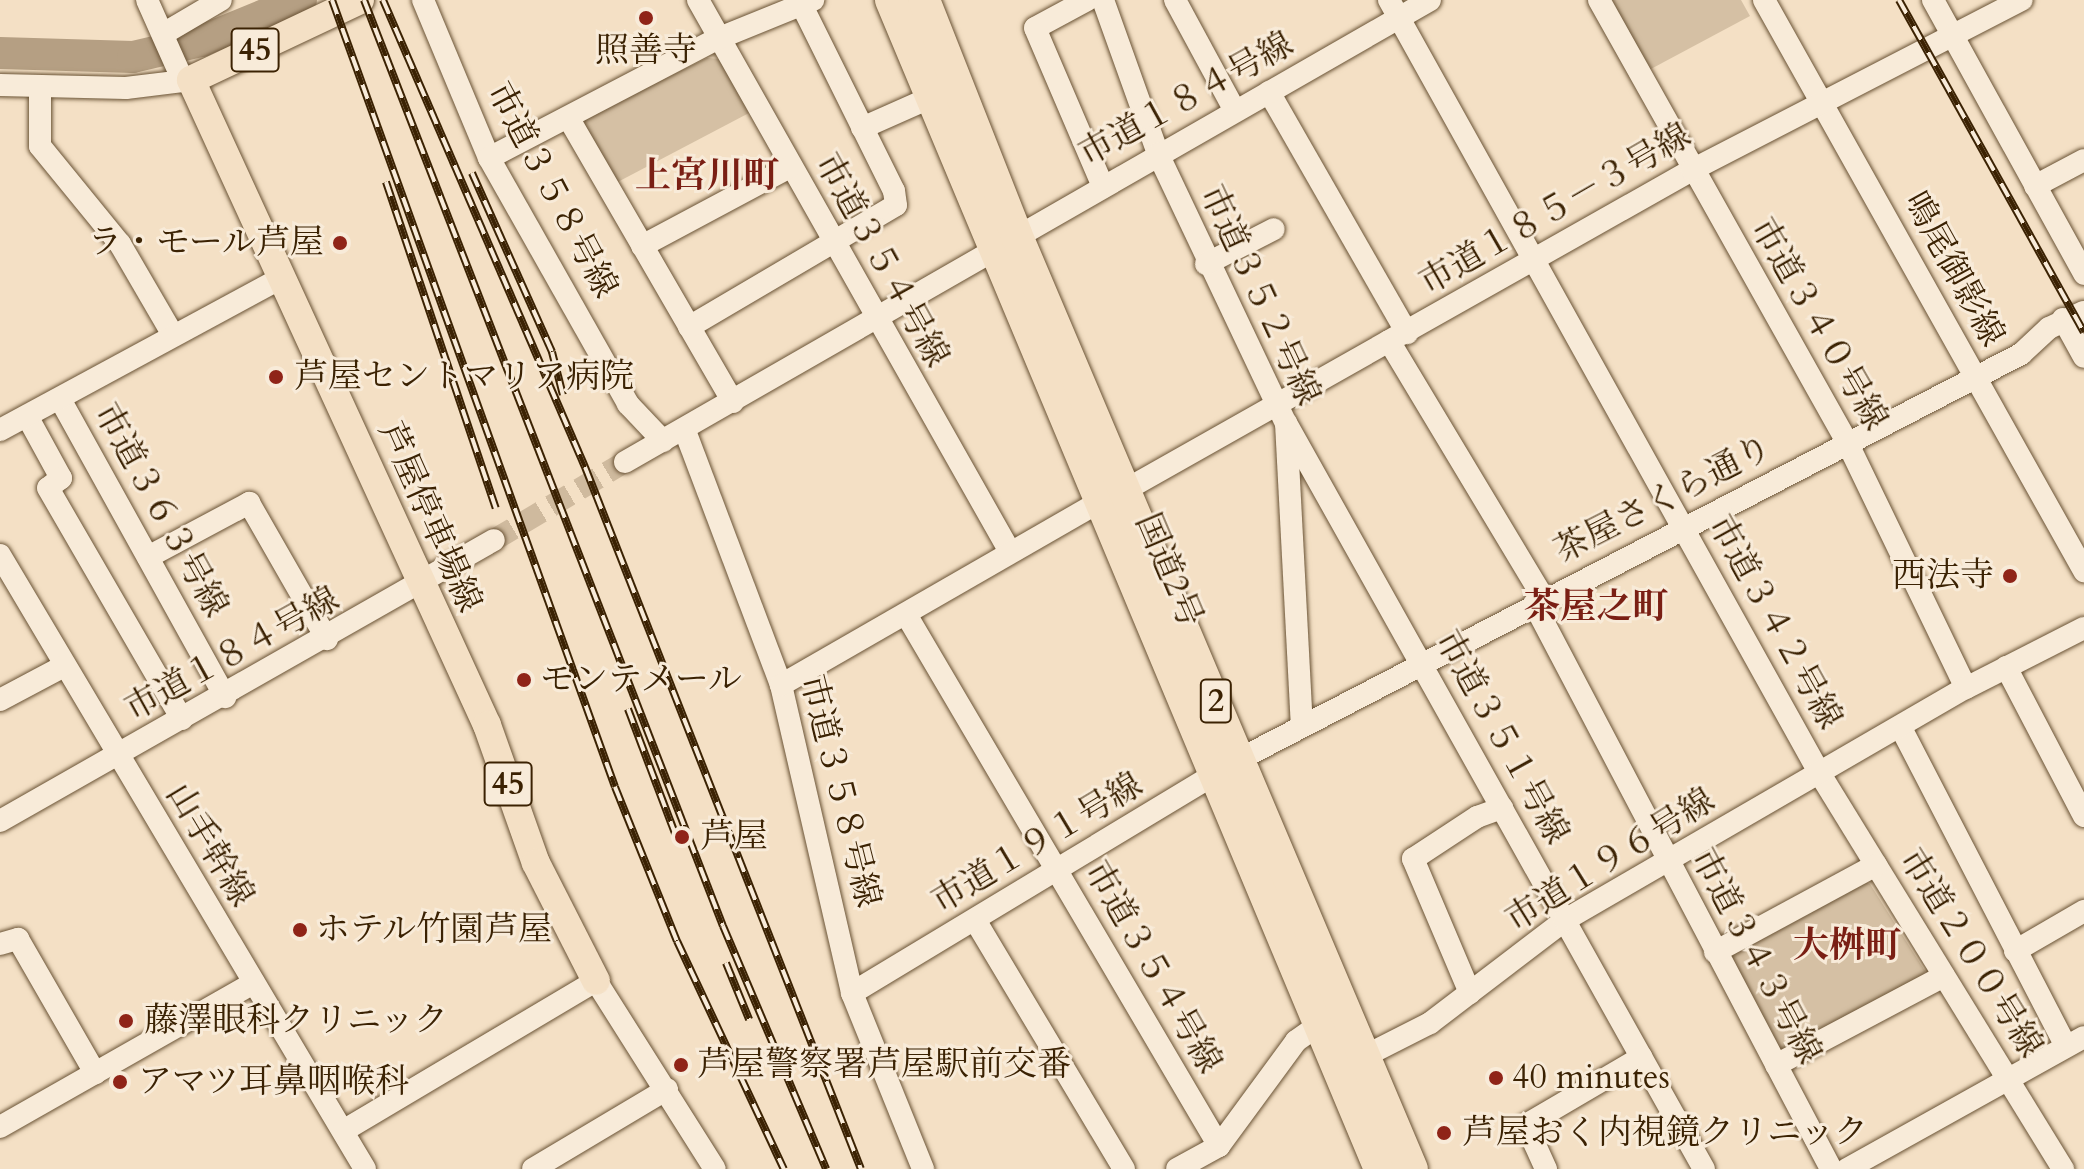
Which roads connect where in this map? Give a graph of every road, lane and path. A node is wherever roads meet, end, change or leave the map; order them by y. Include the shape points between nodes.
1 (147, 0) edge
2 (221, 0) edge
3 (360, 0) edge
4 (423, 0) edge
5 (698, 0) edge
6 (891, 0) edge
7 (924, 0) edge
8 (1087, 0) edge
9 (1103, 0) edge
10 (1430, 0) edge
11 (1599, 0) edge
12 (1764, 0) edge
13 (1933, 0) edge
14 (2022, 0) edge
15 (805, 2) edge
16 (1184, 3) edge
17 (1394, 9) edge
18 (1950, 33) junction
19 (717, 39) junction
20 (175, 60) junction
21 (0, 85) edge
22 (40, 86) junction
23 (1269, 92) junction
24 (932, 97) junction
25 (1822, 100) junction
26 (1235, 111) junction
27 (569, 119) junction
28 (862, 128) junction
29 (1158, 154) junction
30 (489, 158) junction
31 (2084, 160) edge
32 (790, 167) junction
33 (1692, 170) junction
34 (1102, 184) junction
35 (2035, 186) junction
36 (1274, 229) dead end
37 (1006, 240) junction
38 (833, 243) junction
39 (642, 246) junction
40 (1532, 260) junction
41 (1206, 264) junction
42 (2084, 274) edge
43 (283, 277) junction
44 (2074, 315) edge
45 (874, 318) junction
46 (689, 327) junction
47 (173, 335) junction
48 (1398, 337) junction
49 (2084, 357) edge
50 (1975, 377) junction
51 (60, 399) junction
52 (733, 402) junction
53 (1282, 413) junction
54 (27, 416) junction
55 (0, 430) edge
56 (685, 431) junction
57 (663, 441) junction
58 (1847, 442) junction
59 (625, 462) tunnel mouth
60 (1113, 496) junction
61 (1686, 528) junction
62 (494, 540) tunnel mouth
63 (1010, 552) junction
64 (0, 555) edge
65 (148, 557) junction
66 (2084, 571) edge
67 (421, 586) junction
68 (1539, 601) junction
69 (907, 616) junction
70 (2084, 628) edge
71 (327, 639) junction
72 (1421, 663) junction
73 (64, 666) junction
74 (2006, 667) junction
75 (781, 685) junction
76 (1966, 688) junction
77 (225, 697) junction
78 (0, 700) edge
79 (182, 719) junction
80 (1302, 726) junction
81 (1901, 728) junction
82 (117, 757) junction
83 (1228, 767) junction
84 (1820, 774) junction
85 (1502, 808) junction
86 (2084, 816) edge
87 (0, 821) edge
88 (1667, 862) junction
89 (1876, 865) junction
90 (1057, 871) junction
91 (2084, 911) edge
92 (975, 920) junction
93 (1565, 920) junction
94 (0, 944) edge
95 (2015, 951) junction
96 (1715, 952) junction
97 (1944, 976) junction
98 (596, 981) junction
99 (254, 983) junction
100 (852, 993) junction
101 (1470, 993) junction
102 (1320, 1024) junction
103 (2075, 1041) edge
104 (1365, 1056) junction
105 (1642, 1057) junction
106 (1776, 1065) junction
107 (95, 1073) junction
108 (2008, 1079) junction
109 (667, 1089) junction
110 (0, 1127) edge
111 (343, 1131) junction
112 (1219, 1146) junction
113 (365, 1169) edge
114 (533, 1169) edge
115 (715, 1169) edge
116 (923, 1169) edge
117 (1124, 1169) edge
118 (1177, 1169) edge
119 (1380, 1169) edge
120 (1412, 1169) edge
121 (1546, 1169) edge
122 (1704, 1169) edge
123 (1831, 1169) edge
124 (1847, 1169) edge
125 (2063, 1169) edge

1 - 20 street
2 - 20 street
3 - 20 main road, 45
4 - 30 street, 市道３５８号線
5 - 19 street, 市道３５４号線
6 - 24 highway, 国道2号 / 2
7 - 37 highway, 国道2号 / 2
8 - 34 street via 1035,28
9 - 29 street, 市道３５２号線
10 - 17 street, 市道１８４号線
11 - 33 street, 市道３４０号線
12 - 25 street, 鳴尾御影線
13 - 18 street
14 - 18 street, 市道１８５－３号線
15 - 19 street
15 - 28 street
16 - 26 street
17 - 23 street, 市道１８４号線
17 - 40 street, 市道３４２号線
18 - 25 street, 市道１８５－３号線
18 - 35 street
19 - 27 street
19 - 32 street, 市道３５４号線
20 - 22 street via 126,88
20 - 43 main road, 芦屋停車場線 / 45
21 - 22 street
22 - 47 street via 40,146 120,244
23 - 26 street, 市道１８４号線
23 - 48 street, 市道３４３号線
24 - 28 street
24 - 37 highway, 国道2号 / 2
25 - 33 street, 市道１８５－３号線
25 - 50 street, 鳴尾御影線
26 - 29 street, 市道１８４号線
27 - 30 street
27 - 39 street
28 - 38 street via 896,205
29 - 34 street, 市道１８４号線
29 - 41 street, 市道３５２号線
30 - 57 street, 市道３５８号線 via 628,404
31 - 35 street
32 - 38 street, 市道３５４号線
32 - 39 street
33 - 40 street, 市道１８５－３号線
33 - 58 street, 市道３４０号線
34 - 37 street, 市道１８４号線
35 - 42 street
36 - 41 street
37 - 45 street, 市道１８４号線
37 - 60 highway, 国道2号 / 2
38 - 45 street, 市道３５４号線
38 - 46 street
39 - 46 street
40 - 48 street, 市道１８５－３号線
40 - 61 street, 市道３４２号線
41 - 53 street, 市道３５２号線
43 - 47 street
43 - 67 main road, 芦屋停車場線 / 45
44 - 49 street
44 - 50 street via 2021,354
45 - 52 street, 市道１８４号線
45 - 63 street, 市道３５４号線
46 - 52 street
47 - 51 street
48 - 53 street, 市道１８５－３号線
48 - 68 street, 市道３４３号線
50 - 58 street, 茶屋さくら通り
50 - 66 street, 鳴尾御影線
51 - 54 street
51 - 65 street, 市道３６３号線
52 - 56 street, 市道１８４号線
53 - 60 street, 市道１８５－３号線
53 - 72 street, 市道３５１号線
53 - 80 street, 市道３５２号線
54 - 55 street
54 - 79 street via 61,478 48,488
56 - 57 street, 市道１８４号線
56 - 75 street, 市道３５８号線
57 - 59 street, 市道１８４号線
58 - 61 street, 茶屋さくら通り
58 - 76 street, 市道３４０号線
60 - 63 street, 市道１８５－３号線
60 - 83 highway, 国道2号 / 2
61 - 68 street, 茶屋さくら通り
61 - 84 street, 市道３４２号線
62 - 67 street, 市道１８４号線
63 - 69 street, 市道１８５－３号線
64 - 73 street, 山手幹線
65 - 71 street via 249,503
65 - 77 street, 市道３６３号線
67 - 71 street, 市道１８４号線
67 - 98 main road, 芦屋停車場線 / 45 via 487,725 536,863
68 - 72 street, 茶屋さくら通り
68 - 88 street, 市道３４３号線
69 - 75 street, 市道１８５－３号線
69 - 90 street, 市道３５４号線
70 - 74 street, 市道１９６号線
71 - 77 street, 市道１８４号線
72 - 80 street, 茶屋さくら通り
72 - 85 street, 市道３５１号線
73 - 78 street
73 - 82 street, 山手幹線
74 - 76 street, 市道１９６号線
74 - 86 street
75 - 100 street, 市道３５８号線
76 - 81 street, 市道１９６号線
77 - 79 street, 市道１８４号線
79 - 82 street, 市道１８４号線
80 - 83 street, 茶屋さくら通り
81 - 84 street, 市道１９６号線
81 - 95 street
82 - 87 street, 市道１８４号線
82 - 99 street, 山手幹線
83 - 90 street, 市道１９１号線
83 - 102 highway, 国道2号 / 2
83 - 104 highway, 国道2号 / 2
84 - 88 street, 市道１９６号線
84 - 89 street, 市道２００号線
85 - 93 street, 市道３５１号線
85 - 101 street via 1477,817 1413,859
88 - 93 street, 市道１９６号線
88 - 96 street, 市道３４３号線
89 - 96 street
89 - 97 street, 市道２００号線
90 - 92 street, 市道１９１号線
90 - 112 street, 市道３５４号線
91 - 95 street
92 - 100 street, 市道１９１号線
92 - 117 street
93 - 101 street, 市道１９６号線
93 - 105 street, 市道３５１号線
94 - 107 street via 18,939
95 - 103 street
96 - 106 street, 市道３４３号線
97 - 106 street
97 - 108 street, 市道２００号線
98 - 109 street
98 - 111 street
99 - 107 street
99 - 111 street, 山手幹線
100 - 116 street, 市道３５８号線
101 - 104 street, 市道１９６号線 via 1430,1023
102 - 104 street
102 - 112 street via 1296,1041
102 - 119 highway, 国道2号 / 2
103 - 108 street
104 - 120 highway, 国道2号 / 2
105 - 121 street via 1526,1125
105 - 122 street, 市道３５１号線
106 - 123 street, 市道３４３号線
107 - 110 street
108 - 124 street
108 - 125 street, 市道２００号線
109 - 114 street
109 - 115 street
111 - 113 street, 山手幹線
112 - 118 street

